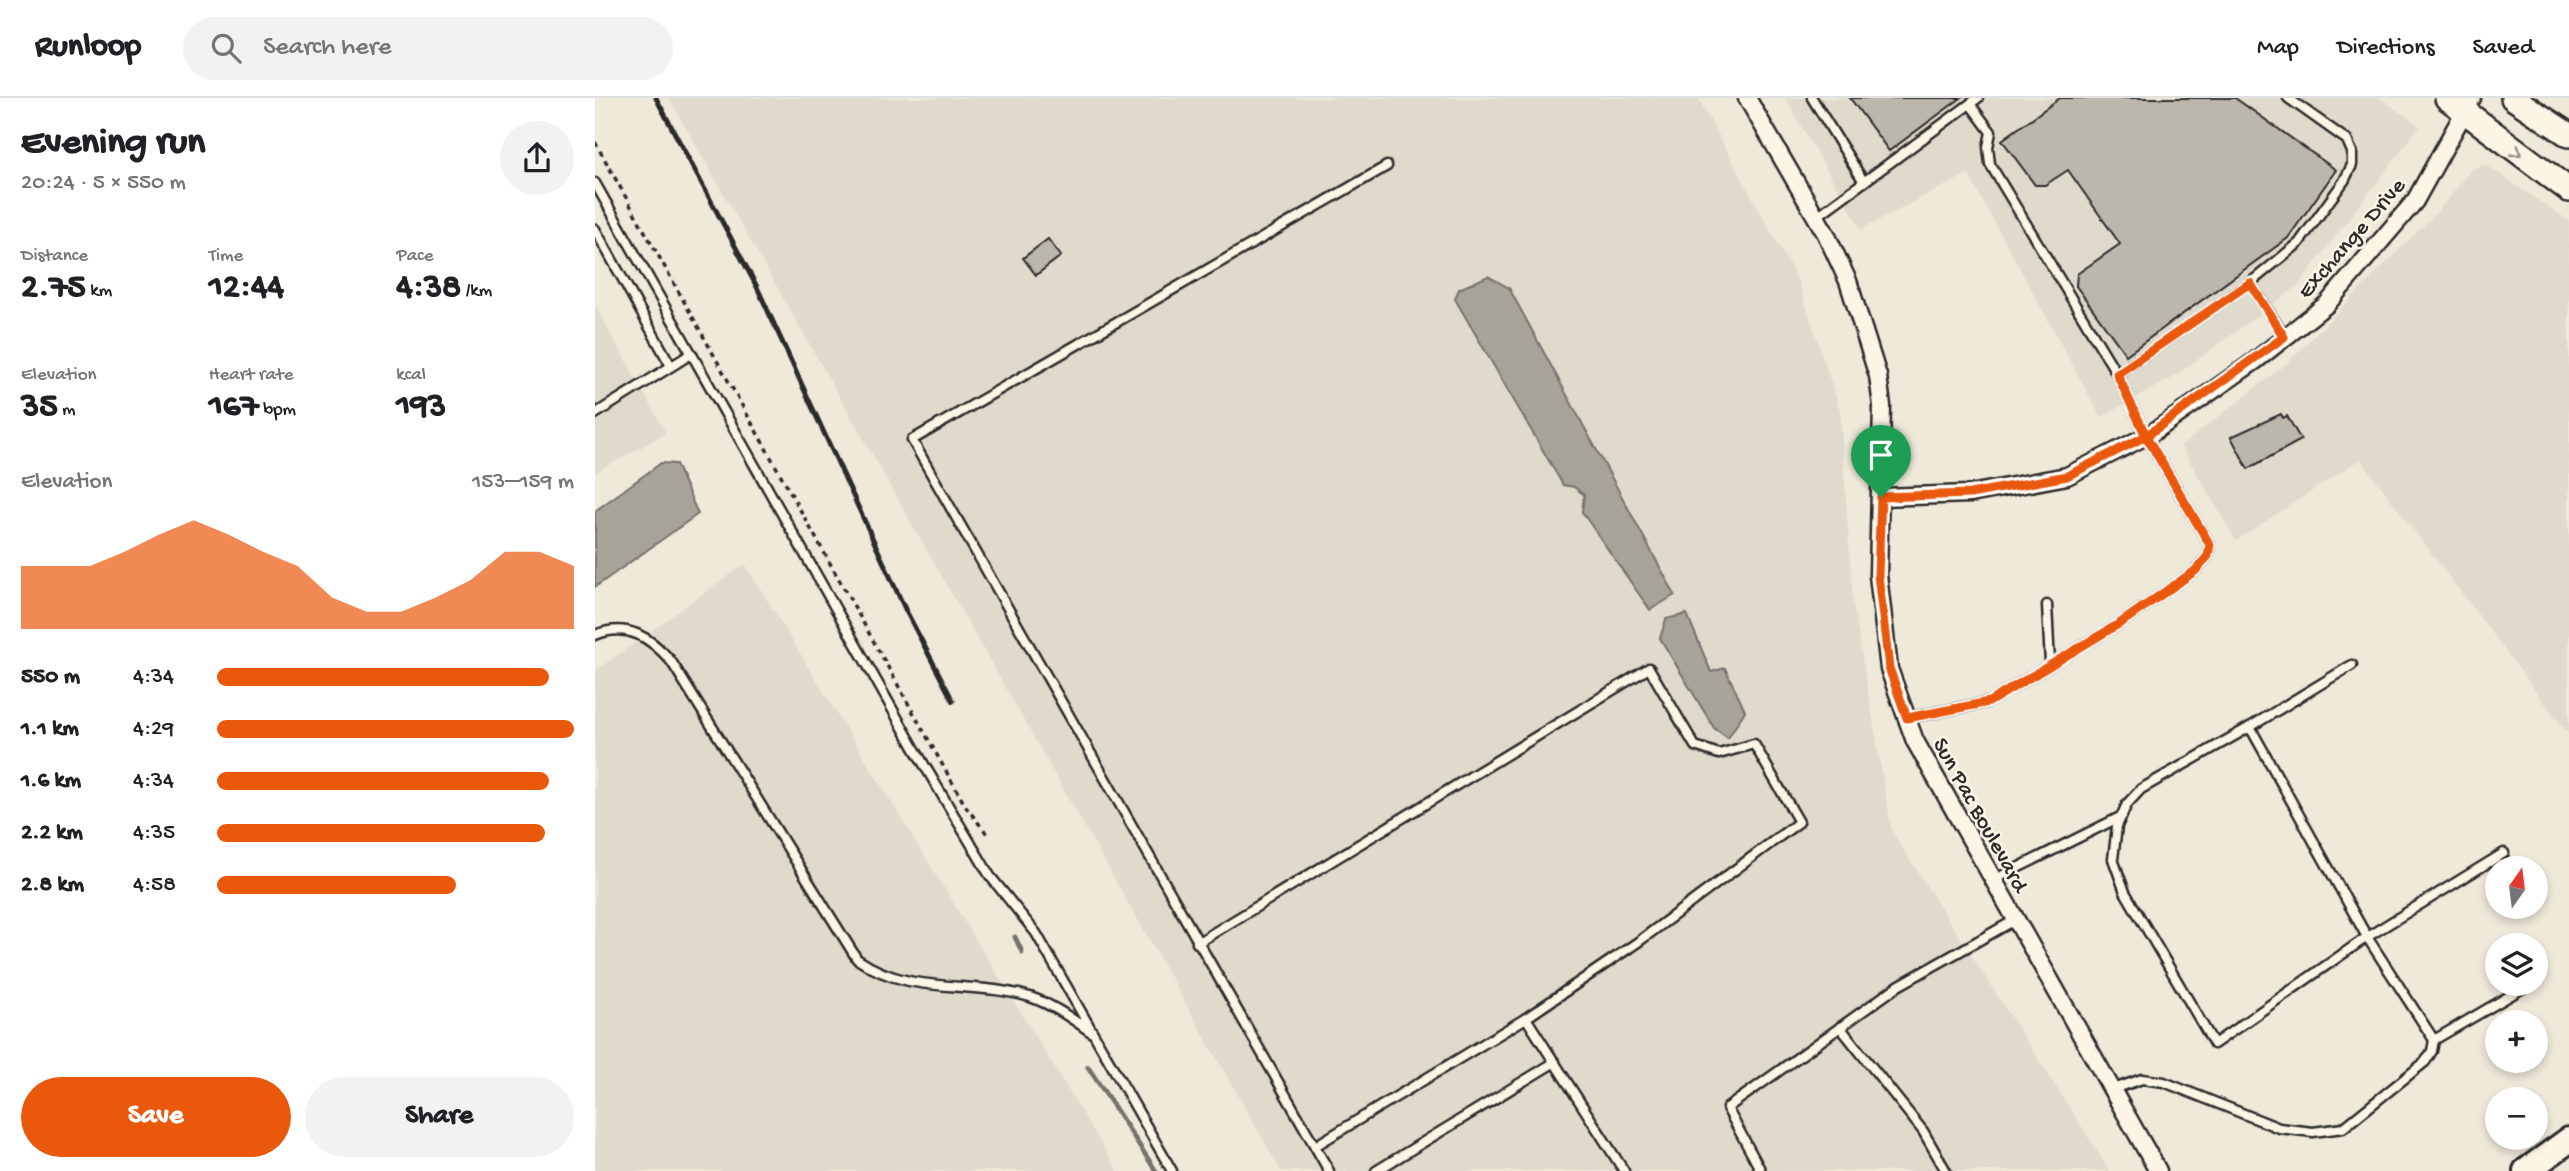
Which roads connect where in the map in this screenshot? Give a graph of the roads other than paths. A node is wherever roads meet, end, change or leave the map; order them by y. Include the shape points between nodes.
1 (1747, 98) edge
2 (1812, 98) edge
3 (1978, 98) edge
4 (2288, 98) edge
5 (2447, 98) edge
6 (2513, 98) edge
7 (1970, 104) junction
8 (2469, 105) edge
9 (2569, 135) edge
10 (1387, 166) dead end
11 (1864, 182) junction
12 (595, 183) edge
13 (2569, 190) edge
14 (1816, 217) junction
15 (595, 229) edge
16 (2250, 283) junction
17 (2284, 337) junction
18 (691, 354) junction
19 (671, 366) junction
20 (2117, 374) junction
21 (595, 414) edge
22 (2146, 436) junction
23 (1881, 497) junction
24 (2047, 605) dead end
25 (595, 635) edge
26 (2050, 664) junction
27 (2352, 665) dead end
28 (1907, 718) junction
29 (2250, 727) junction
30 (2122, 816) junction
31 (2504, 853) dead end
32 (1993, 880) junction
33 (2015, 920) junction
34 (2367, 937) junction
35 (1197, 943) junction
36 (2509, 996) edge
37 (1526, 1018) junction
38 (1840, 1027) junction
39 (1096, 1037) junction
40 (2434, 1040) junction
41 (1555, 1062) junction
42 (2111, 1090) junction
43 (2569, 1140) edge
44 (1315, 1146) junction
45 (1172, 1171) edge
46 (1329, 1171) edge
47 (1376, 1171) edge
48 (1624, 1171) edge
49 (1761, 1171) edge
50 (1946, 1171) edge
51 (2158, 1171) edge
52 (2526, 1171) edge

1 - 14 street, Sun Pac Boulevard
2 - 11 lane
3 - 7 lane
4 - 16 lane via 2347,140 2352,164 2299,243
5 - 8 main road
6 - 9 main road
7 - 11 lane
7 - 20 lane via 1991,132 1990,164
8 -> 13 main road
8 - 17 street, Exchange Drive via 2415,201 2327,304
10 - 35 lane via 912,440
11 - 14 lane
12 - 18 lane
14 - 23 street, Sun Pac Boulevard via 1848,281 1878,376
15 - 19 lane
16 - 17 lane
16 - 20 lane
17 - 22 street, Exchange Drive
18 - 19 lane
18 - 39 lane via 980,860 1036,933
19 - 21 lane
20 - 22 lane
22 - 23 street, Exchange Drive via 2067,476 1970,494
22 - 26 lane via 2210,545 2208,556 2195,571 2133,615
23 - 28 street, Sun Pac Boulevard via 1878,575 1887,655
24 - 26 lane
25 - 39 lane via 612,629 631,630 657,645 671,661 857,959 878,974 901,981 1031,998 1066,1013
26 - 28 lane via 1989,702
27 - 29 lane
28 - 32 street, Sun Pac Boulevard via 1915,741
29 - 30 lane via 2141,789
29 - 34 lane
30 - 32 lane
30 - 34 lane via 2113,859 2125,892 2214,1044
31 - 34 lane
32 - 33 street, Sun Pac Boulevard
33 - 38 lane via 1898,986
33 - 42 street, Sun Pac Boulevard
34 - 40 lane
35 - 37 lane via 1649,668 1695,746 1719,754 1754,744 1799,822 1638,942
35 - 44 lane
36 - 40 lane
37 - 41 lane
37 - 44 lane
38 - 49 lane via 1727,1108
38 - 50 lane via 1923,1130
39 - 45 lane
40 - 42 lane via 2425,1062 2343,1128 2313,1132 2279,1128 2164,1082 2142,1079
41 - 47 lane
41 - 48 lane
42 - 51 street, Sun Pac Boulevard
43 - 52 main road
44 - 46 lane

